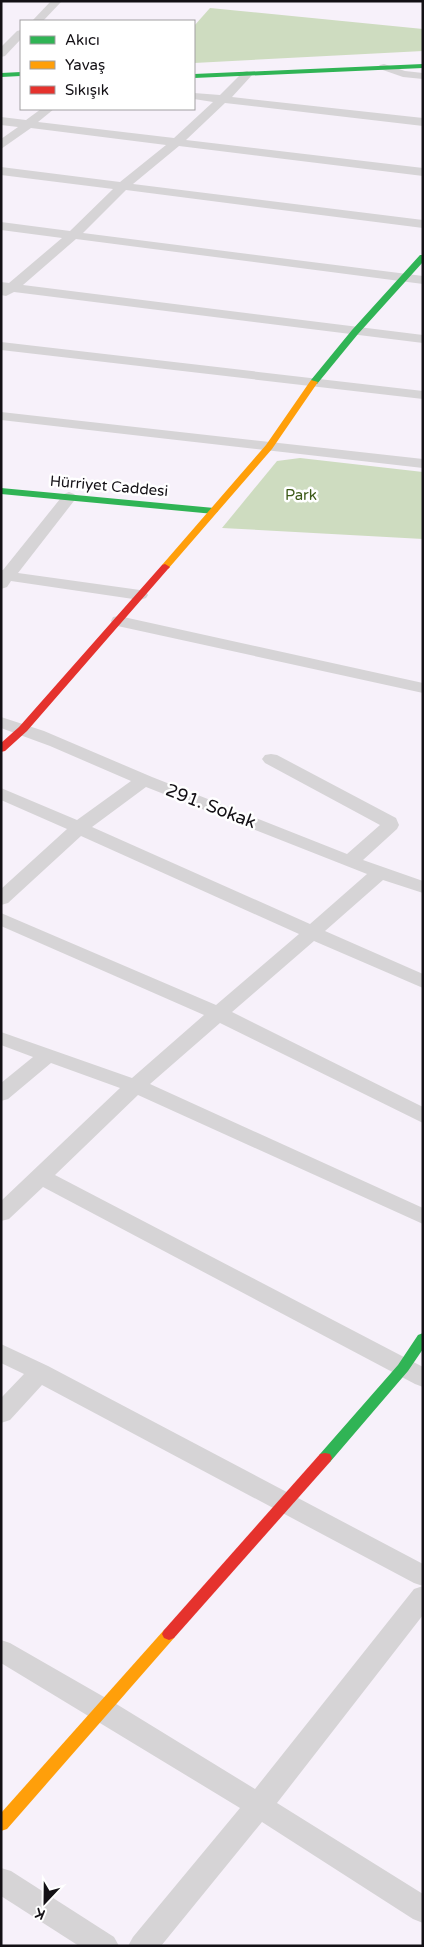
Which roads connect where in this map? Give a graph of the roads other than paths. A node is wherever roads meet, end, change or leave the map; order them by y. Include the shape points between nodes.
1 (57, 1) edge
2 (38, 20) edge
3 (1, 36) edge
4 (18, 36) edge
5 (1, 54) edge
6 (423, 58) edge
7 (195, 66) edge
8 (423, 66) edge
9 (384, 67) junction
10 (20, 74) edge
11 (247, 74) junction
12 (1, 75) edge
13 (195, 76) edge
14 (423, 76) edge
15 (20, 83) edge
16 (1, 84) edge
17 (195, 96) edge
18 (223, 99) junction
19 (47, 110) edge
20 (1, 121) edge
21 (423, 122) edge
22 (27, 124) junction
23 (178, 141) junction
24 (1, 145) edge
25 (1, 171) edge
26 (423, 172) edge
27 (122, 187) junction
28 (423, 224) edge
29 (1, 226) edge
30 (73, 235) junction
31 (423, 257) edge
32 (405, 278) junction
33 (423, 280) edge
34 (7, 286) edge
35 (1, 296) edge
36 (355, 332) junction
37 (423, 339) edge
38 (1, 346) edge
39 (314, 383) junction
40 (423, 395) edge
41 (1, 416) edge
42 (269, 447) junction
43 (423, 464) edge
44 (1, 491) edge
45 (69, 497) junction
46 (214, 511) junction
47 (3, 579) edge
48 (140, 595) junction
49 (119, 621) junction
50 (423, 688) edge
51 (1, 722) edge
52 (23, 729) junction
53 (1, 749) edge
54 (271, 759) dead end
55 (144, 780) junction
56 (1, 793) edge
57 (80, 827) junction
58 (350, 861) junction
59 (380, 873) junction
60 (423, 887) edge
61 (1, 899) edge
62 (1, 918) edge
63 (312, 932) junction
64 (423, 982) edge
65 (219, 1014) junction
66 (1, 1038) edge
67 (46, 1056) junction
68 (134, 1086) junction
69 (1, 1094) edge
70 (423, 1116) edge
71 (40, 1176) junction
72 (1, 1214) edge
73 (423, 1218) edge
74 (423, 1338) edge
75 (1, 1352) edge
76 (40, 1372) junction
77 (413, 1373) edge
78 (1, 1414) edge
79 (286, 1503) junction
80 (423, 1576) edge
81 (423, 1596) edge
82 (1, 1650) edge
83 (102, 1708) junction
84 (259, 1805) junction
85 (1, 1824) edge
86 (1, 1880) edge
87 (423, 1910) edge
88 (104, 1946) edge
89 (143, 1946) edge

1 - 2 street
3 - 4 street
4 - 5 street
6 - 7 street
8 - 9 street
9 - 11 street
9 - 14 street via 403,74
10 - 12 street
11 - 13 street
11 - 18 street
15 - 16 street
17 - 18 street
18 - 21 street
18 - 23 street
19 - 22 street
20 - 22 street
22 - 23 street
22 - 24 street
23 - 26 street
23 - 27 street
25 - 27 street
27 - 28 street
27 - 30 street
29 - 30 street
30 - 32 street
30 - 34 street
31 - 32 street
32 - 33 street
32 - 36 street
34 - 35 street
34 - 36 street
36 - 37 street
36 - 39 street
38 - 39 street
39 - 40 street
39 - 42 street
41 - 42 street
42 - 43 street
42 - 46 street
44 - 45 street, Hürriyet Caddesi
45 - 46 street, Hürriyet Caddesi
45 - 47 street
46 - 48 street
47 - 48 street
48 - 49 street
49 - 50 street
49 - 52 street
51 - 52 street, 291. Sokak
52 - 53 street
52 - 55 street, 291. Sokak
54 - 58 street via 389,822 386,829
55 - 57 street
55 - 58 street, 291. Sokak
56 - 57 street
57 - 61 street
57 - 63 street
58 - 59 street, 291. Sokak
59 - 60 street, 291. Sokak
59 - 63 street
62 - 65 street
63 - 64 street
63 - 65 street
65 - 68 street
65 - 70 street
66 - 67 street
67 - 68 street
67 - 69 street
68 - 71 street
68 - 73 street
71 - 72 street
71 - 77 street
74 - 77 street
75 - 76 street
76 - 78 street
76 - 79 street
77 - 79 street
79 - 80 street
79 - 83 street
81 - 84 street
82 - 83 street
83 - 84 street
83 - 85 street
84 - 87 street
84 - 89 street
86 - 88 street

